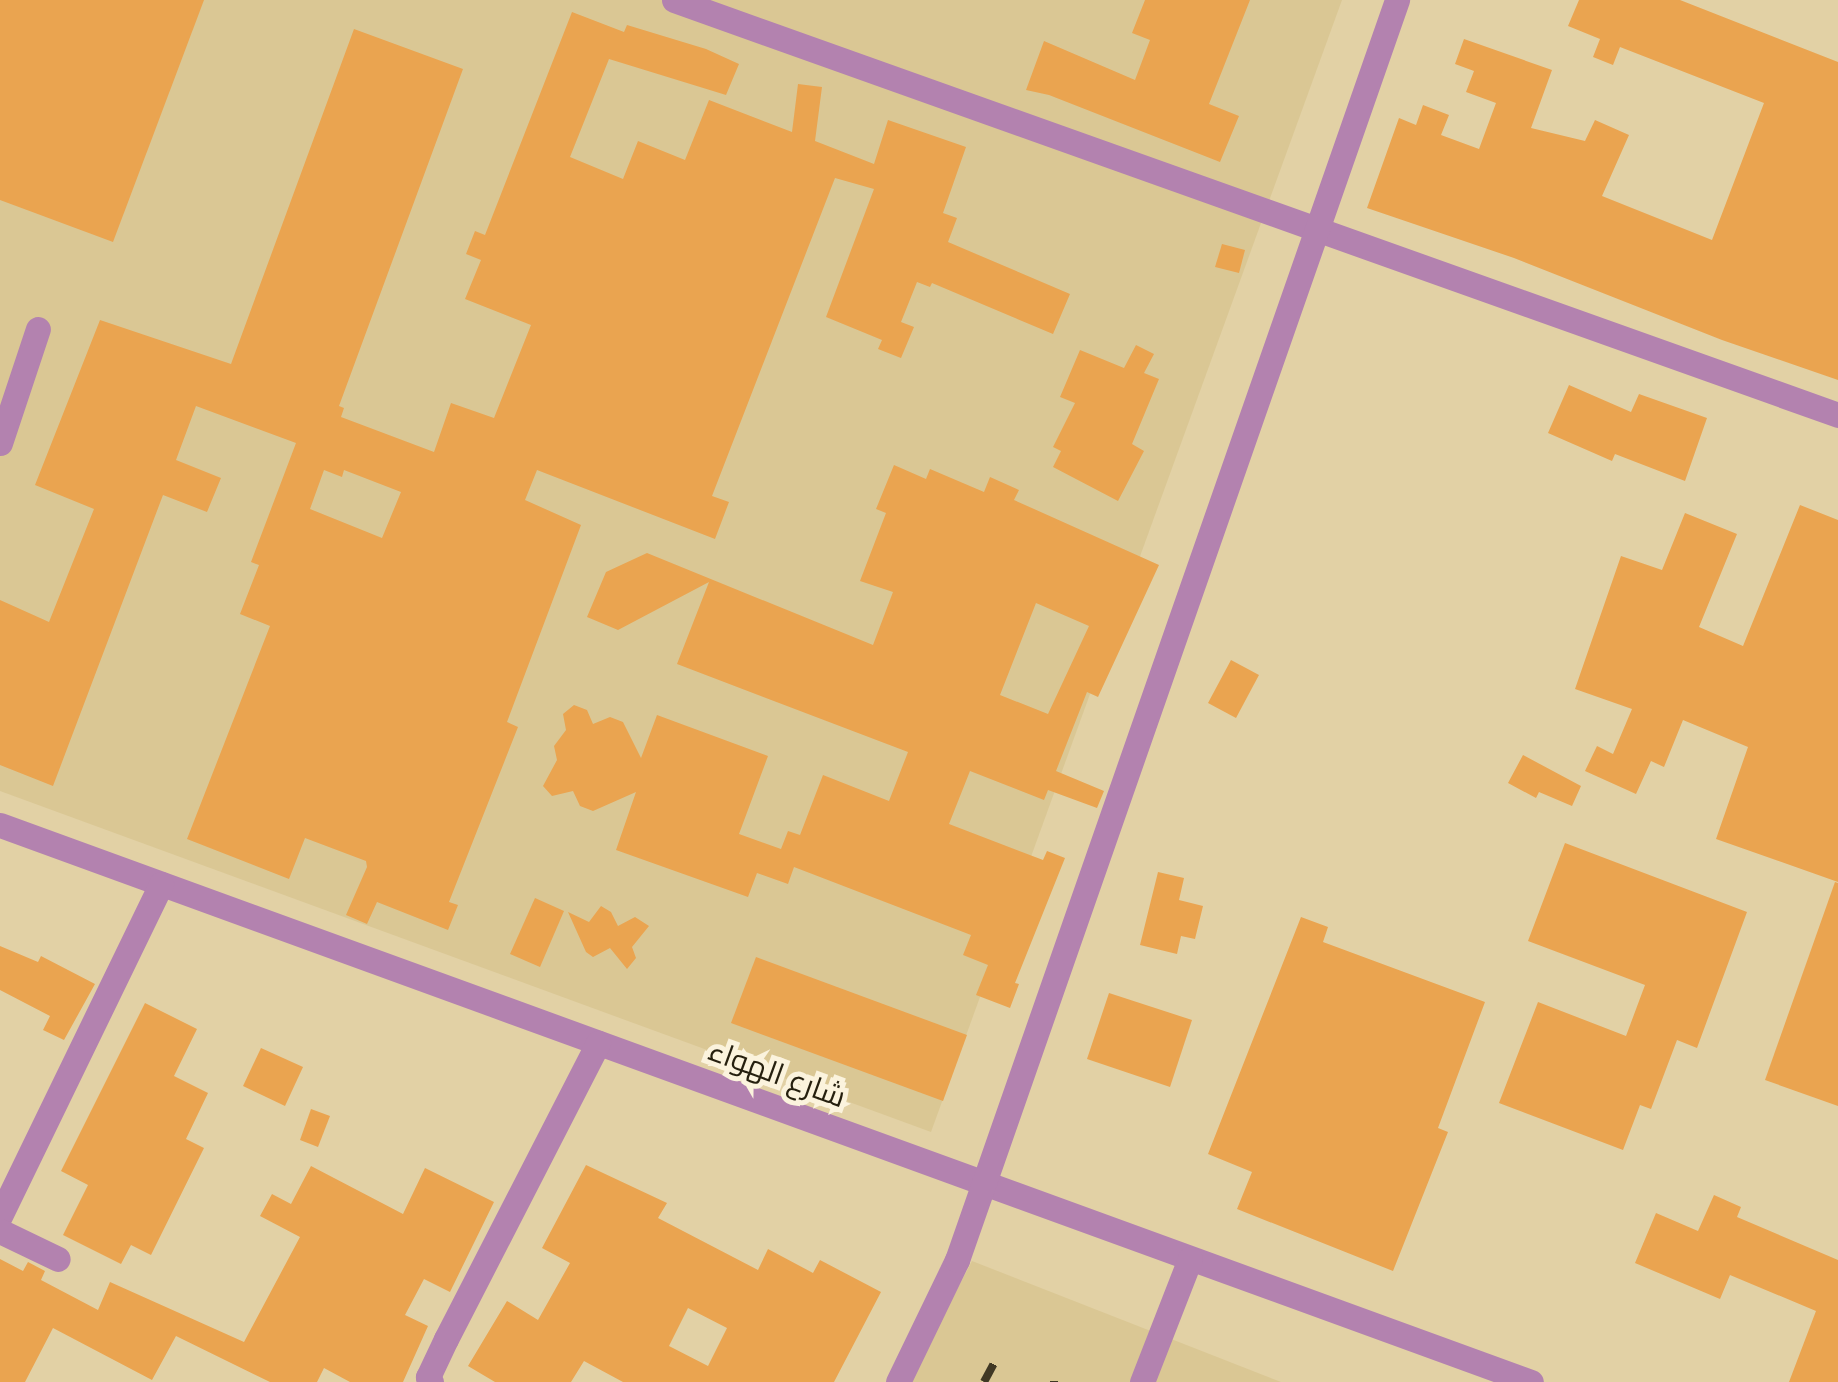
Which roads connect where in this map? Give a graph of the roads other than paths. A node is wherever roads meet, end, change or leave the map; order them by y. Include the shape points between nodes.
1 (674, 0) edge
2 (1397, 0) edge
3 (1317, 229) junction
4 (38, 329) dead end
5 (1838, 415) edge
6 (0, 443) edge
7 (0, 825) edge
8 (161, 884) junction
9 (598, 1043) junction
10 (987, 1173) junction
11 (0, 1216) edge
12 (0, 1231) edge
13 (58, 1258) dead end
14 (1190, 1259) junction
15 (431, 1382) edge
16 (898, 1382) edge
17 (1142, 1382) edge
18 (1531, 1382) edge

1 - 3 street
2 - 3 street
3 - 5 street
3 - 10 street
4 - 6 street
7 - 8 street, شارع الهواء
8 - 9 street, شارع الهواء
8 - 11 street
9 - 10 street, شارع الهواء
9 - 15 street via 446,1340
10 - 14 street, شارع الهواء
10 - 16 street via 957,1260
12 - 13 street
14 - 17 street
14 - 18 street, شارع الهواء

